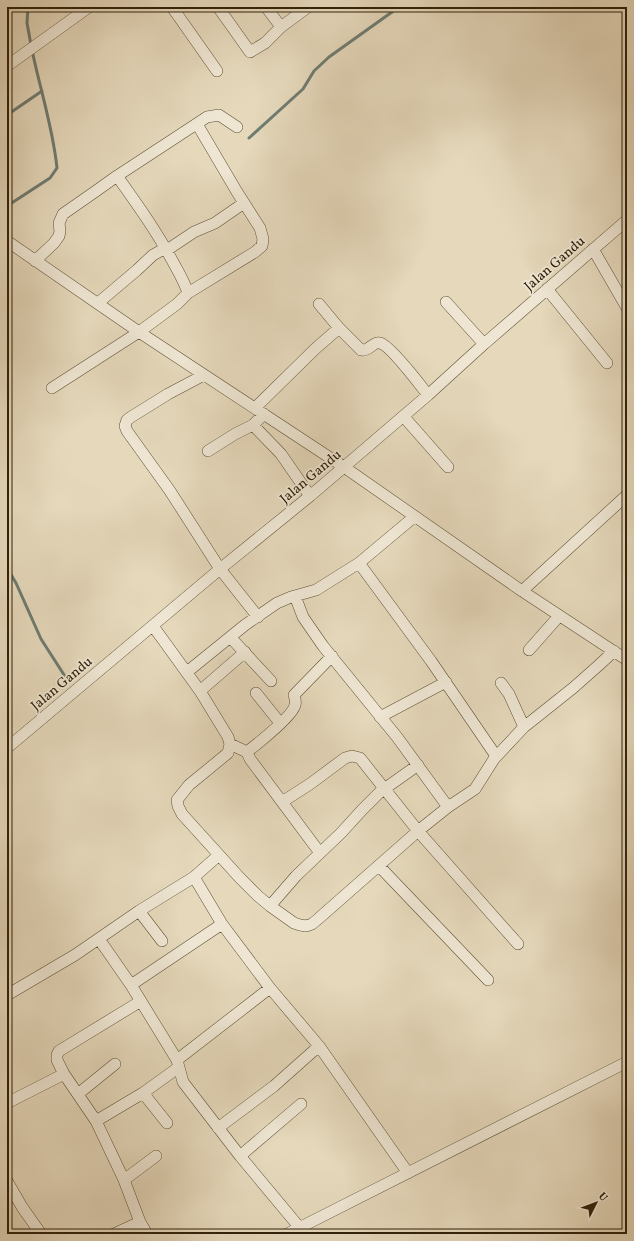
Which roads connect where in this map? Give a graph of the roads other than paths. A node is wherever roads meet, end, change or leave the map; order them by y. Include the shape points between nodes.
1 (89, 7) edge
2 (172, 7) edge
3 (218, 7) edge
4 (266, 7) edge
5 (308, 7) edge
6 (281, 28) junction
7 (7, 66) edge
8 (217, 71) dead end
9 (197, 124) junction
10 (237, 127) dead end
11 (117, 176) junction
12 (244, 203) junction
13 (627, 220) edge
14 (7, 241) edge
15 (593, 249) junction
16 (167, 250) junction
17 (35, 260) junction
18 (547, 289) junction
19 (188, 293) junction
20 (446, 302) dead end
21 (98, 303) junction
22 (319, 304) dead end
23 (627, 308) edge
24 (339, 328) junction
25 (139, 332) junction
26 (484, 344) junction
27 (607, 363) dead end
28 (204, 375) junction
29 (52, 388) dead end
30 (428, 396) junction
31 (255, 408) junction
32 (264, 414) junction
33 (404, 417) junction
34 (252, 425) junction
35 (208, 452) dead end
36 (344, 467) junction
37 (448, 468) dead end
38 (627, 495) edge
39 (310, 496) junction
40 (414, 517) junction
41 (359, 563) junction
42 (220, 569) junction
43 (522, 591) junction
44 (295, 596) junction
45 (559, 616) junction
46 (258, 617) junction
47 (153, 626) junction
48 (231, 638) junction
49 (529, 650) dead end
50 (614, 651) junction
51 (245, 652) junction
52 (332, 656) junction
53 (627, 660) edge
54 (187, 672) junction
55 (271, 681) dead end
56 (446, 682) junction
57 (501, 683) dead end
58 (200, 691) junction
59 (256, 693) dead end
60 (380, 717) junction
61 (280, 723) junction
62 (524, 727) junction
63 (230, 744) junction
64 (7, 748) edge
65 (247, 752) junction
66 (496, 756) junction
67 (418, 765) junction
68 (384, 789) junction
69 (282, 802) junction
70 (448, 806) junction
71 (418, 831) junction
72 (320, 853) junction
73 (219, 855) junction
74 (379, 866) junction
75 (194, 877) junction
76 (270, 906) junction
77 (139, 912) junction
78 (222, 924) junction
79 (98, 939) junction
80 (162, 941) dead end
81 (518, 944) dead end
82 (488, 980) dead end
83 (131, 985) junction
84 (270, 988) junction
85 (7, 995) edge
86 (141, 1001) junction
87 (319, 1046) junction
88 (627, 1062) edge
89 (178, 1063) junction
90 (115, 1064) dead end
91 (64, 1074) junction
92 (143, 1093) junction
93 (78, 1094) junction
94 (7, 1103) edge
95 (301, 1104) dead end
96 (96, 1122) junction
97 (166, 1123) dead end
98 (218, 1128) junction
99 (156, 1156) dead end
100 (240, 1156) junction
101 (408, 1173) junction
102 (124, 1180) junction
103 (7, 1181) edge
104 (140, 1222) junction
105 (300, 1228) junction
106 (41, 1234) edge
107 (114, 1234) edge
108 (147, 1234) edge
109 (287, 1234) edge

1 - 7 street
2 - 8 street
3 - 6 street via 250,52 265,43
4 - 6 street
5 - 6 street
9 - 10 street via 207,117 219,115
9 - 11 street
9 - 12 street
11 - 16 street
11 - 17 street via 62,214 59,223 60,236
12 - 16 street
12 - 19 street via 260,228 262,246
13 - 15 street, Jalan Gandu
14 - 17 street
15 - 18 street, Jalan Gandu
15 - 23 street
16 - 19 street via 184,280
16 - 21 street via 153,255
17 - 21 street
18 - 26 street, Jalan Gandu
18 - 27 street
19 - 25 street
20 - 26 street
21 - 25 street
22 - 24 street
24 - 30 street via 361,350 364,351 377,343 384,345 399,359
24 - 31 street
25 - 28 street
25 - 29 street
26 - 30 street, Jalan Gandu
28 - 31 street
28 - 42 street via 131,416 125,426
30 - 33 street, Jalan Gandu
31 - 32 street
32 - 34 street
32 - 36 street
33 - 36 street, Jalan Gandu
33 - 37 street
34 - 35 street
34 - 39 street via 281,454
36 - 39 street, Jalan Gandu
36 - 40 street
38 - 43 street
39 - 42 street, Jalan Gandu
40 - 41 street
40 - 43 street
41 - 44 street via 316,590
41 - 56 street
42 - 46 street
42 - 47 street, Jalan Gandu
43 - 45 street
44 - 46 street via 277,603
44 - 52 street via 303,617
45 - 49 street
45 - 50 street
46 - 48 street
47 - 54 street
47 - 64 street, Jalan Gandu
48 - 51 street
48 - 54 street
50 - 53 street
50 - 62 street
51 - 55 street
51 - 58 street
52 - 60 street
52 - 61 street via 294,695 294,709
54 - 58 street
56 - 60 street
56 - 66 street
57 - 62 street
58 - 63 street
59 - 61 street
60 - 67 street
61 - 65 street
62 - 66 street
63 - 65 street
63 - 73 street via 228,753 189,785 177,800 182,814
65 - 69 street
66 - 70 street via 475,789
67 - 68 street
67 - 70 street
68 - 69 street via 360,758 352,756 345,758
68 - 71 street
68 - 72 street
69 - 72 street
70 - 71 street
71 - 74 street
71 - 81 street
72 - 76 street
73 - 75 street
73 - 76 street
74 - 76 street via 312,924 306,926 294,923
74 - 82 street
75 - 77 street
75 - 78 street
77 - 79 street
77 - 80 street
78 - 83 street
78 - 84 street
79 - 83 street
79 - 85 street
83 - 86 street
84 - 87 street
84 - 89 street
86 - 89 street
86 - 91 street via 58,1052 57,1060
87 - 98 street via 274,1086
87 - 101 street
88 - 101 street
89 - 92 street
89 - 98 street via 184,1082
90 - 93 street
91 - 93 street
91 - 94 street
92 - 96 street
92 - 97 street
93 - 96 street
95 - 100 street
96 - 102 street
98 - 100 street
99 - 102 street
100 - 105 street
101 - 105 street
102 - 104 street
103 - 106 street
104 - 107 street
104 - 108 street
105 - 109 street

